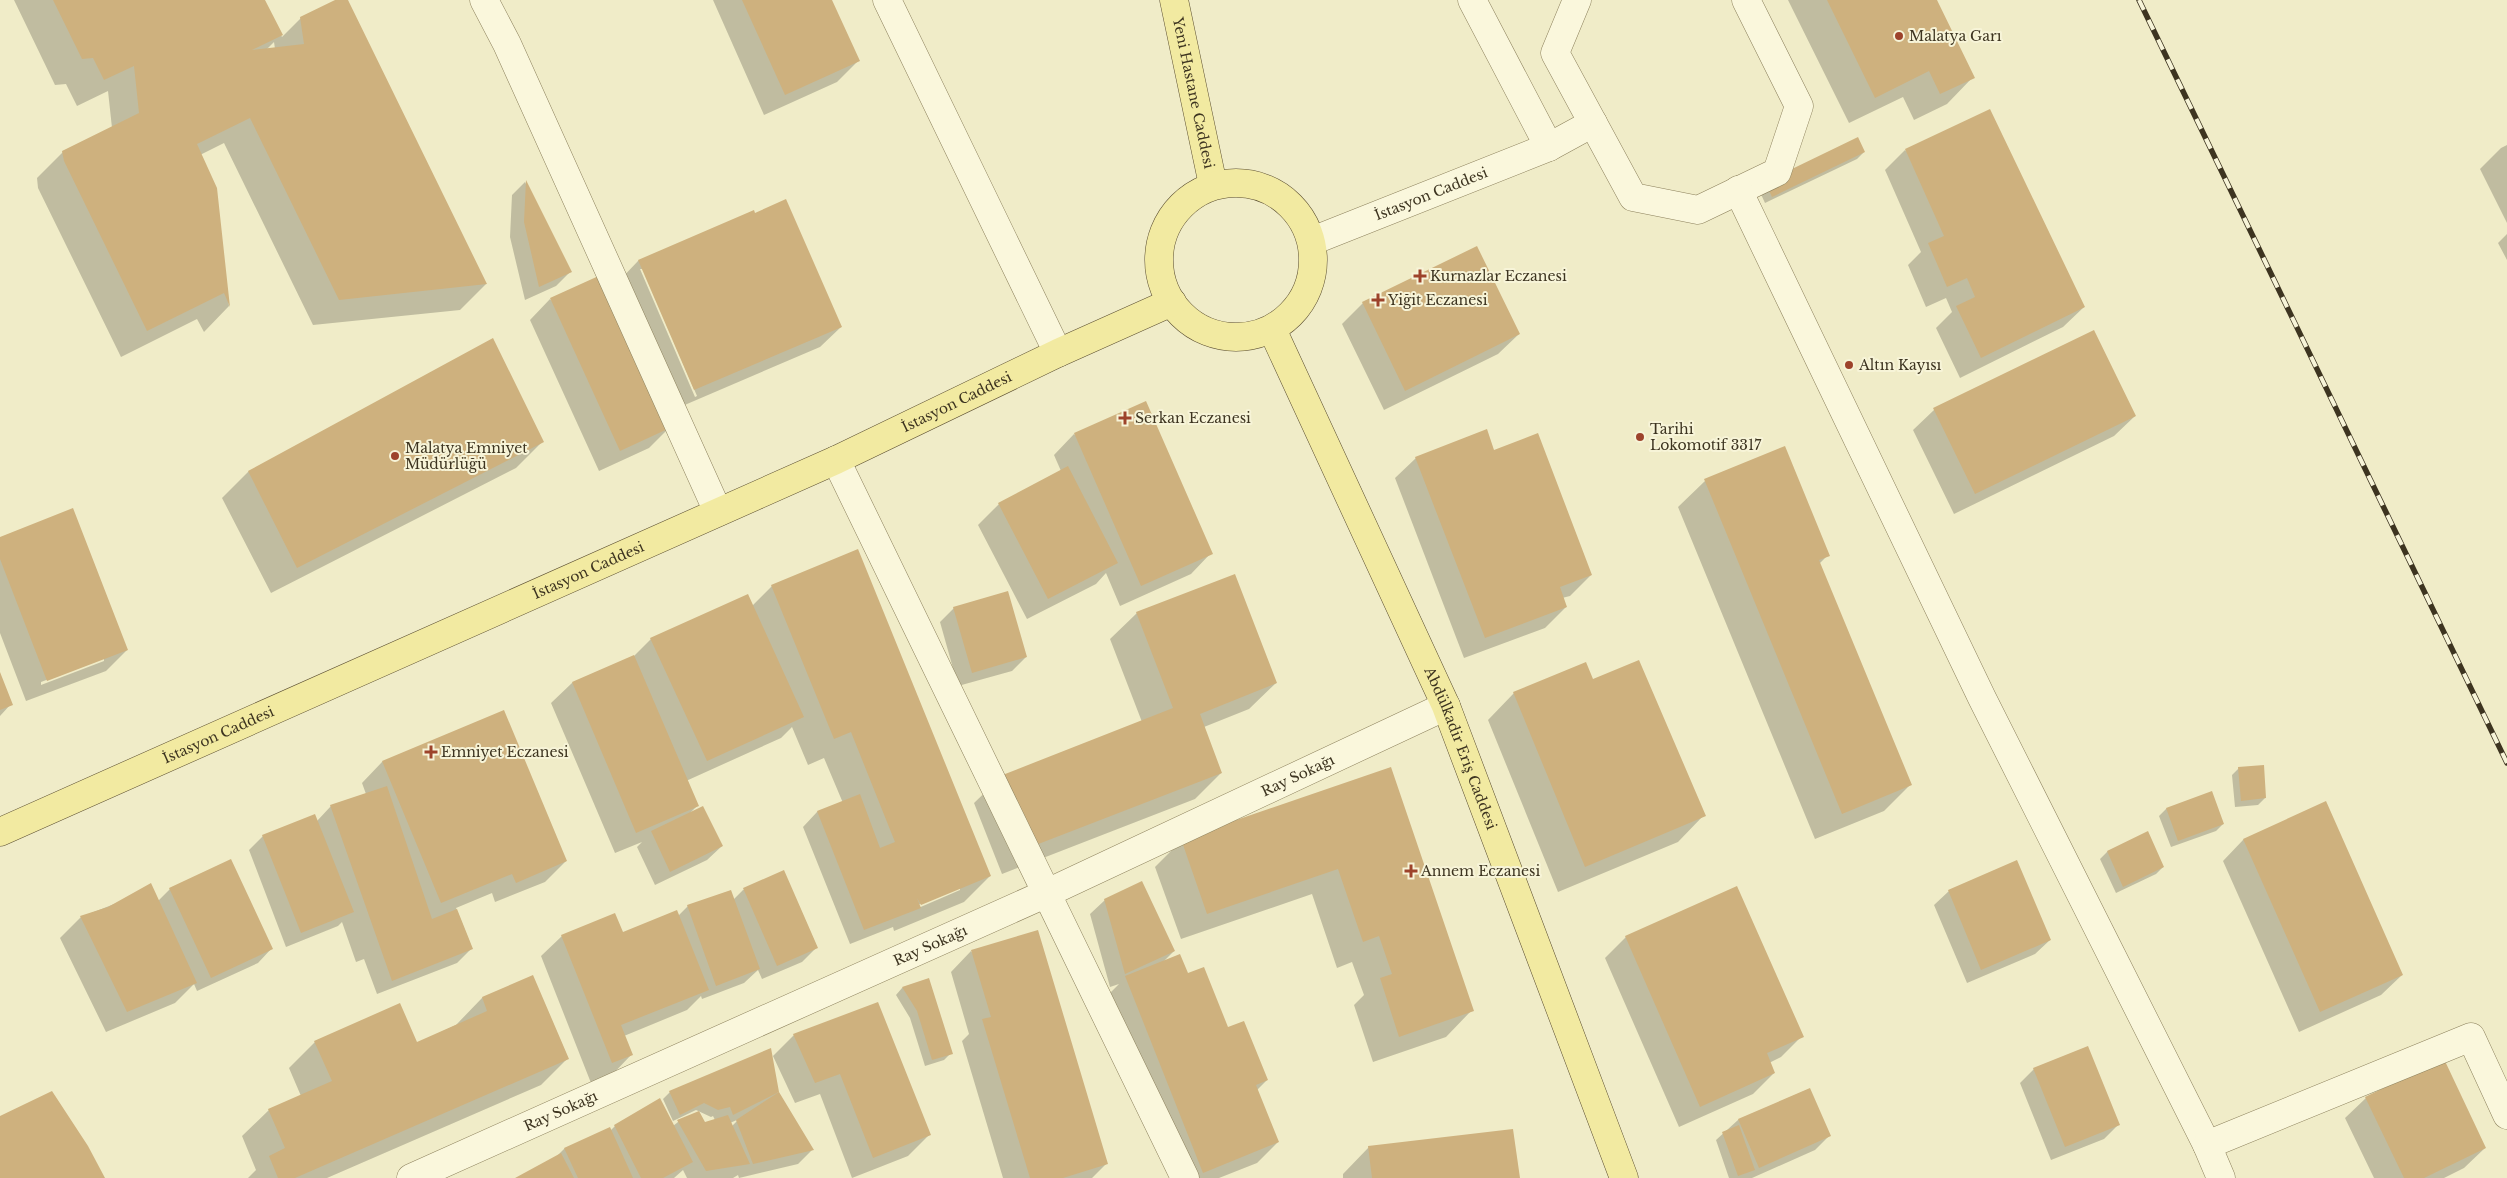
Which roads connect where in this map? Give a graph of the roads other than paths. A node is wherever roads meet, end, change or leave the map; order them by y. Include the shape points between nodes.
1 (484, 0) edge
2 (887, 0) edge
3 (1174, 0) edge
4 (1472, 0) edge
5 (1577, 0) edge
6 (1746, 0) edge
7 (1594, 123) junction
8 (1549, 147) junction
9 (1213, 185) junction
10 (1738, 190) junction
11 (1312, 241) junction
12 (1172, 302) junction
13 (1272, 329) junction
14 (1058, 353) junction
15 (836, 460) junction
16 (718, 512) junction
17 (1446, 706) junction
18 (0, 832) edge
19 (1045, 894) junction
20 (2507, 1115) edge
21 (2207, 1145) junction
22 (411, 1178) edge
23 (1185, 1178) edge
24 (1624, 1178) edge
25 (2221, 1178) edge

1 - 16 street via 507,44
2 - 14 street
3 - 9 main road, Yeni Hastane Caddesi
4 - 8 street
5 - 7 street via 1555,53
6 - 10 street via 1799,106 1776,172
7 - 8 street, İstasyon Caddesi
7 - 10 street via 1633,198 1698,210
8 - 11 street, İstasyon Caddesi
9 - 11 main road via 1238,182 1263,186 1285,198 1302,218
9 - 12 main road via 1190,197 1172,215 1162,238 1158,263 1164,288
10 - 21 street via 1982,698
11 - 13 main road via 1314,267 1307,292 1293,314
12 - 13 main road via 1177,311 1197,327 1221,336 1247,338
12 - 14 main road, İstasyon Caddesi
13 - 17 main road, Abdülkadir Eriş Caddesi
14 - 15 main road, İstasyon Caddesi
15 - 16 main road, İstasyon Caddesi
15 - 19 street
16 - 18 main road, İstasyon Caddesi
17 - 19 street, Ray Sokağı
17 - 24 main road, Abdülkadir Eriş Caddesi
19 - 22 street, Ray Sokağı
19 - 23 street
20 - 21 street via 2471,1037
21 - 25 street

